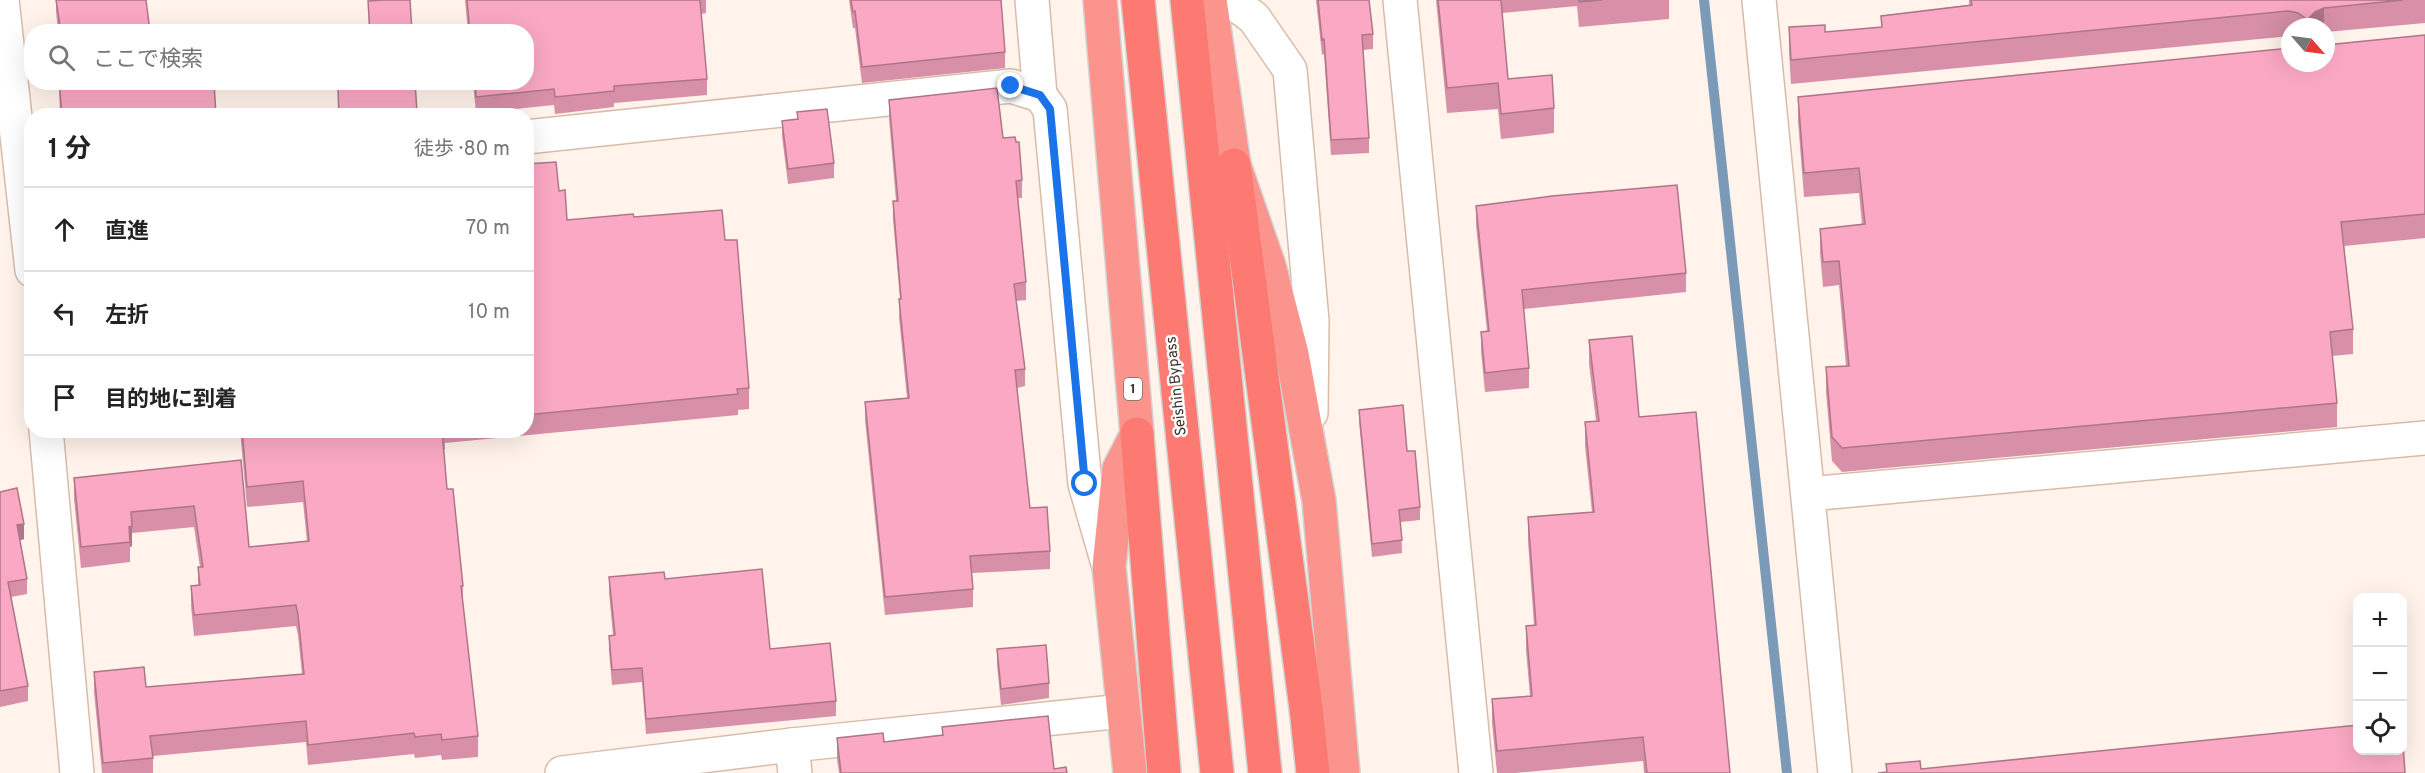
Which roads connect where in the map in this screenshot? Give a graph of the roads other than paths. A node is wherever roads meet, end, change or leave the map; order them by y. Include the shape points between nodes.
1 (2, 0) edge
2 (1032, 0) edge
3 (1100, 0) edge
4 (1138, 0) edge
5 (1187, 0) edge
6 (1210, 0) edge
7 (1230, 0) edge
8 (1400, 0) edge
9 (1759, 0) edge
10 (1040, 95) junction
11 (534, 136) edge
12 (24, 162) edge
13 (1234, 165) junction
14 (1137, 434) junction
15 (47, 438) edge
16 (2425, 438) edge
17 (1310, 456) junction
18 (1809, 494) junction
19 (1109, 567) junction
20 (1123, 711) junction
21 (794, 759) edge
22 (77, 773) edge
23 (562, 773) edge
24 (1130, 773) edge
25 (1164, 773) edge
26 (1217, 773) edge
27 (1265, 773) edge
28 (1313, 773) edge
29 (1344, 773) edge
30 (1476, 773) edge
31 (1835, 773) edge

1 - 12 street
2 - 10 street
3 - 14 highway, 1
4 - 26 highway, Seishin Bypass
5 - 27 highway
6 - 13 highway
7 - 17 street via 1254,18 1290,70 1312,321
8 - 30 street
9 - 18 street via 1782,104
10 - 11 street via 1011,86
10 - 19 street via 1050,109 1085,484
13 - 17 highway via 1269,266 1292,354
13 - 28 highway
14 - 19 highway via 1119,469
14 - 25 highway
15 - 22 street
16 - 18 street
17 - 29 highway via 1319,501
18 - 31 street
19 - 20 highway
20 - 21 street
20 - 24 highway
21 - 23 street

